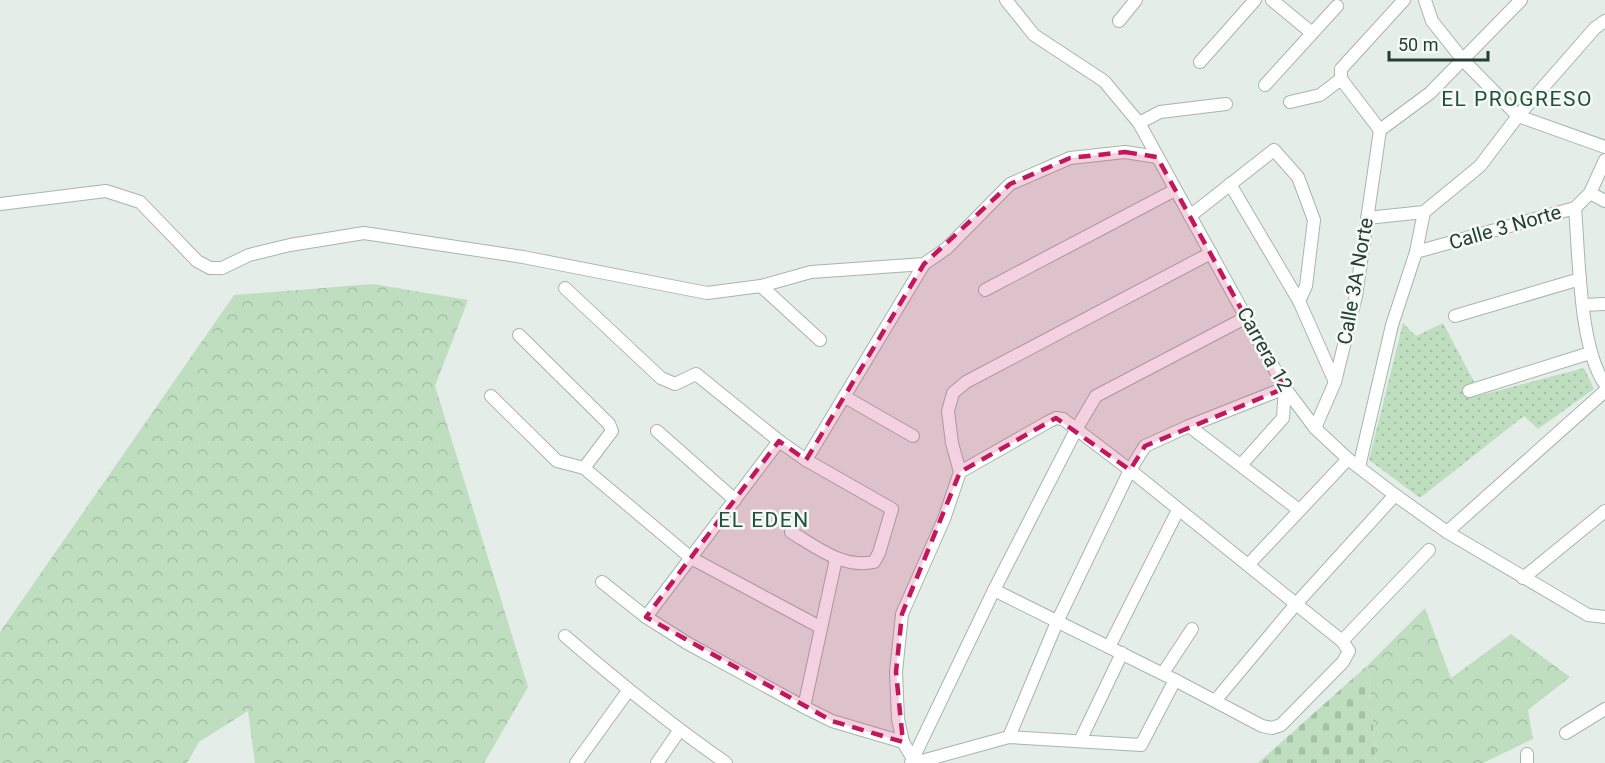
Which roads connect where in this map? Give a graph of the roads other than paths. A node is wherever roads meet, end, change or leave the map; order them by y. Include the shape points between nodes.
1 (1006, 0) edge
2 (1136, 0) edge
3 (1255, 0) edge
4 (1272, 0) edge
5 (1404, 0) edge
6 (1425, 0) edge
7 (1521, 0) edge
8 (1337, 6) dead end
9 (1119, 21) dead end
10 (1605, 21) edge
11 (1312, 33) junction
12 (1463, 60) junction
13 (1200, 62) dead end
14 (1341, 79) junction
15 (1265, 85) dead end
16 (1290, 102) dead end
17 (1226, 104) dead end
18 (1518, 116) junction
19 (1138, 123) junction
20 (1380, 130) junction
21 (1605, 147) edge
22 (1157, 157) junction
23 (1605, 160) edge
24 (1230, 184) junction
25 (1175, 190) junction
26 (1590, 193) junction
27 (1605, 201) edge
28 (0, 204) edge
29 (1575, 208) junction
30 (1424, 212) junction
31 (1190, 216) junction
32 (1367, 218) junction
33 (1416, 252) junction
34 (1211, 253) junction
35 (924, 264) junction
36 (1580, 279) junction
37 (761, 286) junction
38 (565, 288) dead end
39 (985, 290) dead end
40 (1299, 301) junction
41 (1605, 304) edge
42 (1583, 305) junction
43 (1455, 316) dead end
44 (1247, 317) junction
45 (519, 335) dead end
46 (820, 340) dead end
47 (1590, 353) junction
48 (1335, 382) junction
49 (1605, 384) edge
50 (1285, 388) junction
51 (1469, 391) dead end
52 (1605, 391) edge
53 (491, 396) dead end
54 (845, 397) junction
55 (1189, 426) junction
56 (1077, 428) junction
57 (1315, 428) junction
58 (657, 431) dead end
59 (913, 436) dead end
60 (778, 441) junction
61 (1348, 459) junction
62 (806, 460) junction
63 (1241, 465) junction
64 (1359, 466) junction
65 (584, 468) junction
66 (1130, 470) junction
67 (960, 472) junction
68 (1395, 495) junction
69 (735, 500) junction
70 (1178, 510) junction
71 (1299, 510) junction
72 (1605, 511) edge
73 (791, 532) dead end
74 (1447, 532) junction
75 (1429, 550) dead end
76 (691, 558) junction
77 (836, 559) junction
78 (1248, 565) junction
79 (1523, 578) junction
80 (602, 582) dead end
81 (994, 590) junction
82 (1296, 604) junction
83 (646, 617) junction
84 (1605, 617) edge
85 (1057, 622) junction
86 (820, 627) junction
87 (1192, 629) dead end
88 (565, 636) dead end
89 (1342, 641) junction
90 (1109, 647) junction
91 (1122, 653) junction
92 (1163, 673) junction
93 (1175, 680) junction
94 (628, 691) junction
95 (1215, 701) junction
96 (804, 706) junction
97 (1605, 709) edge
98 (680, 731) junction
99 (1566, 733) dead end
100 (1009, 737) junction
101 (1080, 741) junction
102 (903, 742) junction
103 (912, 761) edge
104 (576, 763) edge
105 (657, 763) edge
106 (726, 763) edge

1 - 19 street, Carrera 12 via 1034,35 1104,81
2 - 9 street
3 - 13 street
4 - 11 street
5 - 14 street via 1341,69
6 - 12 street via 1432,21
7 - 12 street
8 - 11 street
10 - 18 street
11 - 15 street
12 - 18 street
12 - 20 street via 1430,93
14 - 16 street via 1320,95
14 - 20 street
17 - 19 street via 1160,112
18 - 21 street
18 - 30 street via 1480,166
19 - 22 street, Carrera 12
20 - 32 street, Calle 3A Norte
22 - 25 street, Carrera 12
22 - 35 street via 1125,152 1070,158 1010,184 947,248
23 - 26 street, Calle 3 Norte
24 - 31 street
24 - 40 street
24 - 40 street via 1274,150 1298,177 1314,220 1306,286
25 - 31 street, Carrera 12
25 - 39 street
26 - 27 street
26 - 29 street, Calle 3 Norte
28 - 37 street via 106,191 140,202 197,261 210,268 222,268 249,255 290,244 364,233 524,257 707,293
29 - 33 street, Calle 3 Norte
29 - 36 street
30 - 32 street
30 - 33 street
31 - 34 street, Carrera 12
32 - 48 street, Calle 3A Norte via 1356,296
33 - 64 street via 1392,325
34 - 44 street, Carrera 12
34 - 67 street via 966,382 953,393 948,411
35 - 37 street via 811,272
35 - 54 street
36 - 42 street
36 - 43 street
37 - 46 street
38 - 60 street via 662,378 675,384 696,374
40 - 48 street
41 - 42 street
42 - 47 street
44 - 50 street, Carrera 12
44 - 56 street via 1096,396
45 - 65 street via 612,430
47 - 49 street
47 - 51 street
48 - 57 street, Calle 3A Norte
50 - 55 street
50 - 57 street, Carrera 12
50 - 63 street via 1283,418
52 - 74 street
53 - 65 street via 557,461
54 - 59 street
54 - 62 street
55 - 63 street
55 - 66 street via 1145,446
56 - 66 street
56 - 67 street via 1056,418
56 - 81 street
57 - 61 street, Carrera 12
58 - 69 street
60 - 62 street
60 - 69 street
61 - 64 street, Carrera 12
61 - 71 street
62 - 77 street via 892,509 874,562 862,565
63 - 71 street
64 - 68 street, Carrera 12
65 - 76 street
66 - 70 street
66 - 85 street
67 - 102 street via 902,614 896,672
68 - 74 street, Carrera 12
68 - 82 street
69 - 76 street
70 - 78 street
70 - 90 street
71 - 78 street
72 - 79 street
73 - 77 street
74 - 79 street, Carrera 12
75 - 89 street
76 - 83 street
76 - 86 street
77 - 86 street
78 - 82 street
79 - 84 street, Carrera 12 via 1588,615
80 - 83 street
81 - 85 street
81 - 103 street
82 - 89 street
82 - 95 street
83 - 96 street
85 - 90 street
85 - 100 street
86 - 96 street
87 - 92 street
88 - 94 street
89 - 95 street via 1350,651 1343,662 1281,725 1262,726
90 - 91 street
91 - 92 street
91 - 101 street
92 - 93 street
93 - 95 street
93 - 101 street via 1141,746
94 - 98 street
94 - 104 street
96 - 102 street via 832,721
97 - 99 street
98 - 105 street
98 - 106 street
100 - 101 street
100 - 103 street via 924,762
102 - 103 street

